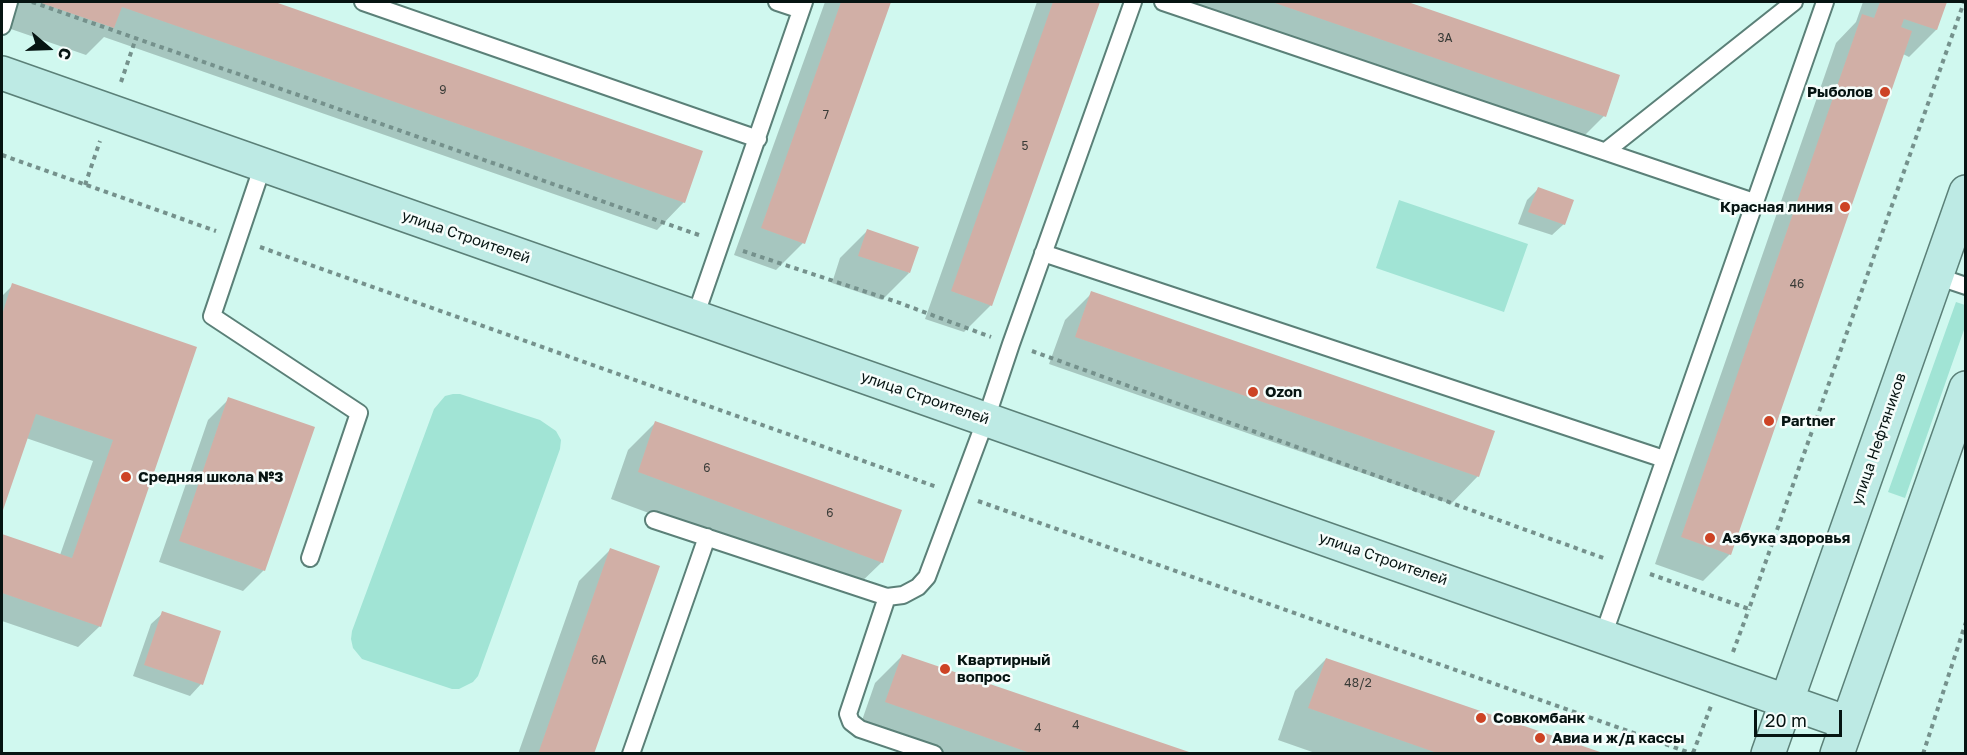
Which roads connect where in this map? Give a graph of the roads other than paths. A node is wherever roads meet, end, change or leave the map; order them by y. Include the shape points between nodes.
1 (9, 2) edge
2 (363, 2) edge
3 (777, 2) edge
4 (1133, 2) edge
5 (1163, 2) edge
6 (1794, 2) edge
7 (1825, 2) edge
8 (803, 6) edge
9 (2, 26) edge
10 (2, 73) edge
11 (758, 139) junction
12 (1606, 151) junction
13 (263, 165) junction
14 (1965, 192) edge
15 (1754, 202) junction
16 (1043, 253) junction
17 (1951, 281) edge
18 (696, 317) junction
19 (1965, 388) edge
20 (986, 419) junction
21 (1664, 459) junction
22 (654, 519) dead end
23 (707, 537) junction
24 (310, 558) dead end
25 (887, 597) junction
26 (1603, 636) junction
27 (1787, 700) junction
28 (1848, 723) junction
29 (631, 753) edge
30 (934, 753) edge
31 (1768, 753) edge
32 (1837, 753) edge

1 - 9 lane
2 - 11 lane
3 - 8 lane
4 - 16 lane
5 - 12 lane
6 - 12 lane
7 - 15 lane
8 - 11 lane
10 - 13 main road, улица Строителей
11 - 18 lane
12 - 15 lane
13 - 18 main road, улица Строителей
13 - 24 lane via 212,316 359,413
14 - 17 main road, улица Нефтяников
15 - 21 lane
16 - 20 lane
16 - 21 lane
17 - 27 main road, улица Нефтяников
18 - 20 main road, улица Строителей
19 - 28 main road
20 - 25 lane via 927,577 903,595
20 - 26 main road, улица Строителей
21 - 26 lane
22 - 23 lane
23 - 25 lane
23 - 29 lane
25 - 30 lane via 848,714 860,729
26 - 27 main road, улица Строителей
27 - 28 main road, улица Строителей
27 - 31 main road, улица Нефтяников
28 - 32 main road

